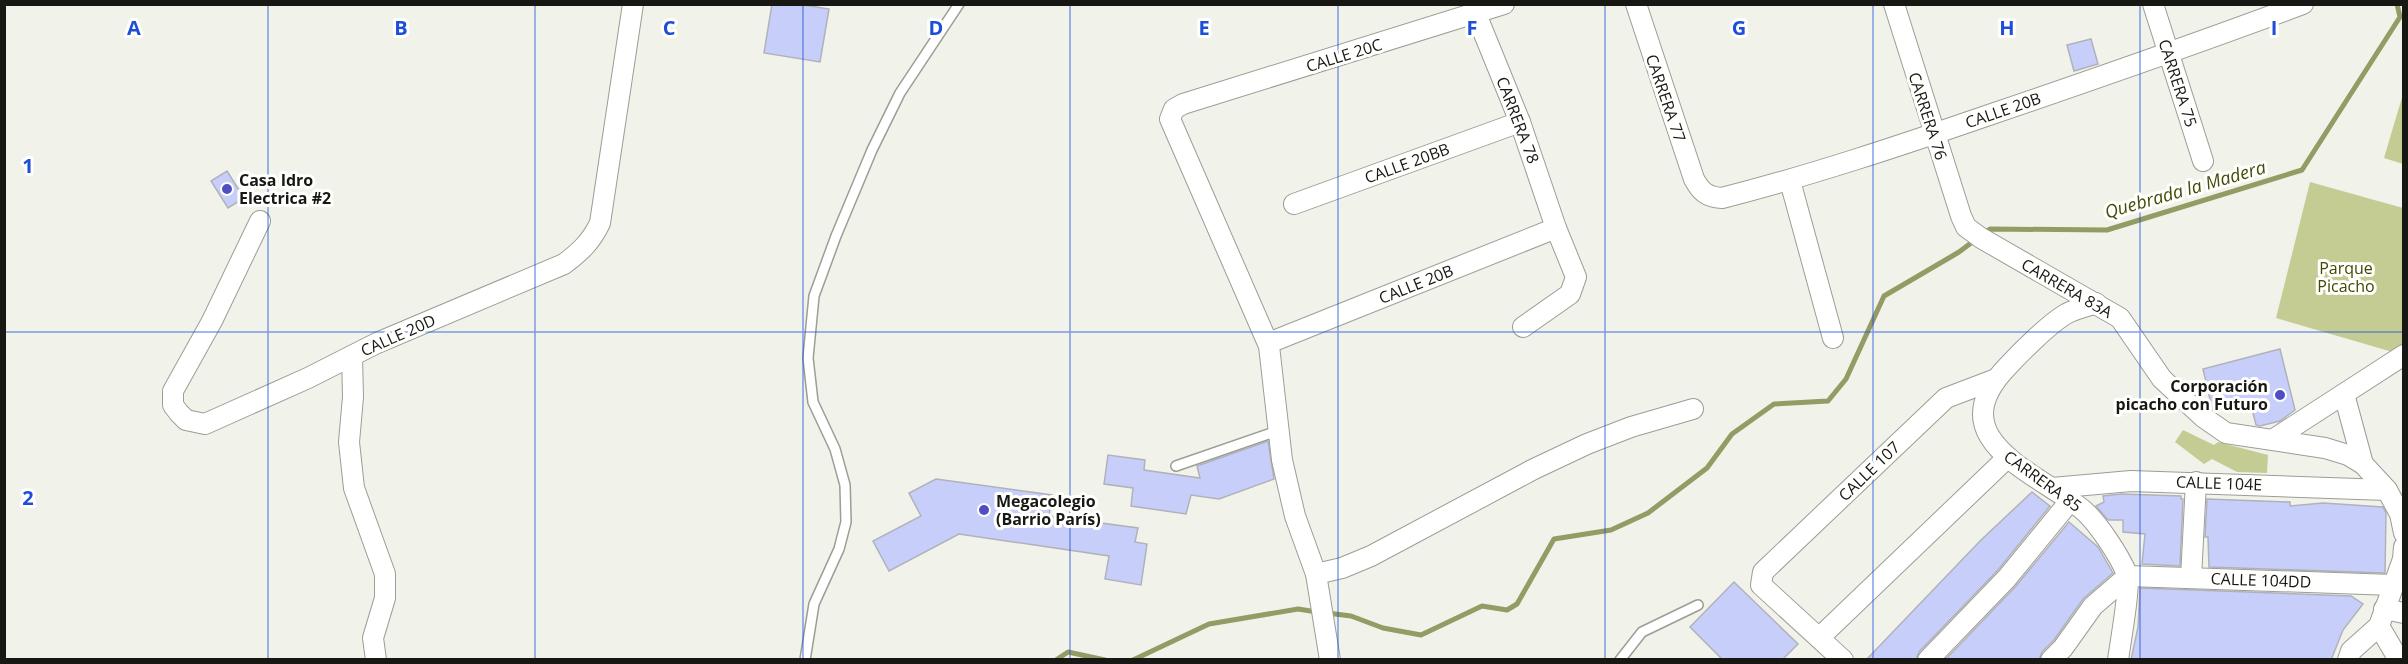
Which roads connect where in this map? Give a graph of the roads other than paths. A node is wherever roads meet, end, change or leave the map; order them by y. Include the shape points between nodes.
1 (633, 4) edge
2 (958, 4) edge
3 (1504, 4) edge
4 (1636, 4) edge
5 (1894, 4) edge
6 (2153, 4) edge
7 (2303, 4) edge
8 (1476, 14) junction
9 (2168, 54) junction
10 (1520, 122) junction
11 (1933, 134) junction
12 (2203, 161) dead end
13 (1790, 181) junction
14 (1700, 191) joint
15 (1294, 204) dead end
16 (260, 221) dead end
17 (1556, 228) junction
18 (1973, 233) joint
19 (2096, 303) junction
20 (1523, 327) dead end
21 (1833, 338) dead end
22 (1276, 340) dead end
23 (2403, 355) edge
24 (352, 356) junction
25 (1996, 379) junction
26 (2344, 394) junction
27 (1983, 403) joint
28 (1693, 409) dead end
29 (1280, 430) junction
30 (2274, 439) junction
31 (2007, 458) junction
32 (2363, 464) junction
33 (1176, 466) dead end
34 (2196, 482) junction
35 (2052, 488) junction
36 (2387, 490) junction
37 (2070, 501) junction
38 (2403, 533) edge
39 (2403, 547) edge
40 (1316, 574) junction
41 (2128, 576) junction
42 (2191, 578) junction
43 (2393, 585) junction
44 (1698, 605) dead end
45 (2389, 616) edge
46 (1820, 637) junction
47 (1328, 650) edge
48 (376, 660) edge
49 (806, 660) edge
50 (1620, 660) edge
51 (1843, 660) edge
52 (1928, 660) edge
53 (2051, 660) edge
54 (2118, 660) edge
55 (2348, 660) edge
56 (2399, 660) edge

1 - 24 street, CALLE 20D via 600,223 593,238 564,264
2 - 49 lane via 900,93 849,204 814,296 808,358 813,402 835,449 845,485 846,522 839,549 814,604
3 - 8 street, CALLE 20C
4 - 14 street, CARRERA 77
5 - 11 street, CARRERA 76
6 - 9 street, CARRERA 75
7 - 9 street, CALLE 20B
8 - 10 street, CARRERA 78
8 - 29 street, CALLE 20C via 1174,109 1170,119 1269,346
9 - 11 street, CALLE 20B
9 - 12 street, CARRERA 75
10 - 15 street, CALLE 20BB
10 - 17 street, CARRERA 78
11 - 13 street, CALLE 20B
11 - 18 street, CARRERA 76
13 - 14 street, CALLE 20B via 1722,198
13 - 21 street
16 - 24 street, CALLE 20D via 173,391 173,405 178,413 195,424 205,424
17 - 20 street, CARRERA 78 via 1575,283 1570,294
17 - 22 street, CALLE 20B
18 - 19 street, CARRERA 83A
19 - 25 street, CALLE 107 via 2065,314
19 - 30 street, CARRERA 83A via 2120,318 2162,380 2203,417 2226,433
23 - 26 street
24 - 48 street via 350,442 354,488 385,574 385,597 373,638
25 - 27 street, CALLE 107
25 - 46 street, CALLE 107 via 1946,398 1763,572 1761,585
26 - 30 street
26 - 32 street
27 - 31 street, CARRERA 85 via 1983,425
28 - 40 street via 1587,444 1371,556
29 - 33 lane
29 - 40 street via 1282,460 1295,516
30 - 32 street, CARRERA 83A via 2338,451
31 - 35 street, CARRERA 85
31 - 46 street
32 - 36 street, CARRERA 83A
34 - 35 street, CALLE 104E via 2131,481
34 - 36 street, CALLE 104E
34 - 42 street
35 - 37 street, CARRERA 85
36 - 38 street, CARRERA 83A via 2400,514
37 - 41 street, CARRERA 85 via 2096,526
37 - 52 street via 2007,578
39 - 43 street via 2403,559
40 - 47 street
41 - 42 street, CALLE 104DD
41 - 53 street via 2093,606
41 - 54 street
42 - 43 street, CALLE 104DD
43 - 45 street
44 - 50 lane via 1642,632
45 - 55 street via 2351,651
45 - 56 street
46 - 51 street

